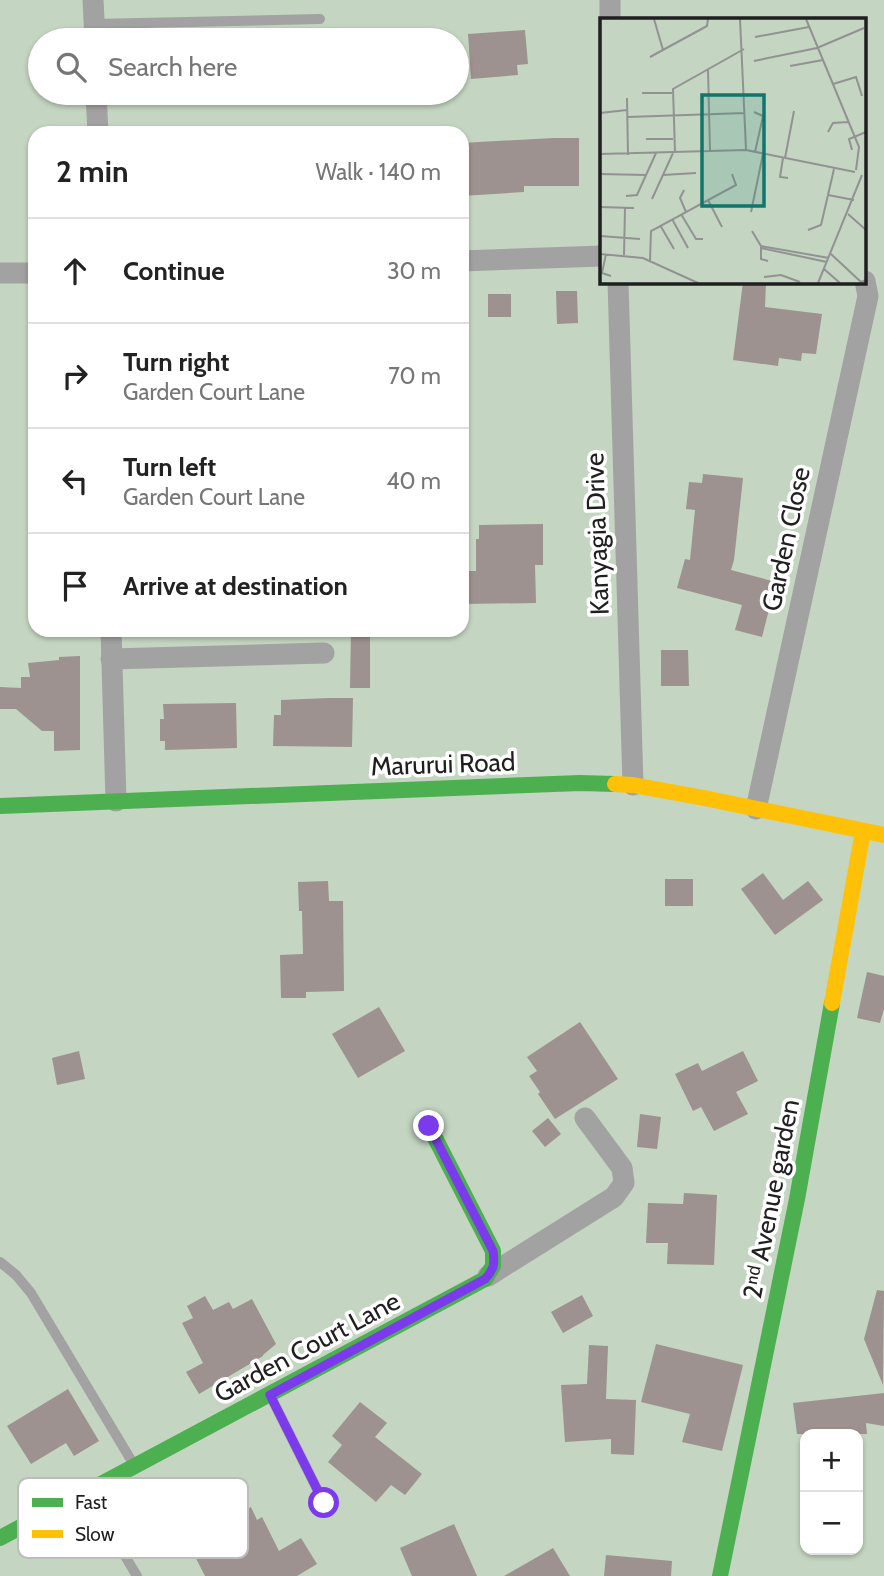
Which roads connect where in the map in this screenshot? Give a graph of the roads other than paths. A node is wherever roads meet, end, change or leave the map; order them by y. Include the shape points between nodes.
1 (93, 0) edge
2 (610, 0) edge
3 (610, 18) edge
4 (320, 19) dead end
5 (94, 28) edge
6 (164, 28) edge
7 (96, 105) edge
8 (97, 126) edge
9 (600, 256) edge
10 (469, 261) edge
11 (0, 273) edge
12 (28, 273) edge
13 (618, 284) edge
14 (866, 284) edge
15 (111, 637) edge
16 (324, 653) dead end
17 (111, 659) junction
18 (633, 785) junction
19 (116, 801) junction
20 (0, 806) edge
21 (756, 809) junction
22 (863, 831) junction
23 (884, 835) edge
24 (585, 1118) dead end
25 (429, 1126) dead end
26 (0, 1262) edge
27 (488, 1276) junction
28 (270, 1395) junction
29 (136, 1467) junction
30 (114, 1478) edge
31 (324, 1503) dead end
32 (18, 1528) edge
33 (0, 1538) edge
34 (126, 1558) edge
35 (137, 1576) edge
36 (720, 1576) edge

1 - 5 street
2 - 3 street
4 - 6 lane
7 - 8 street
9 - 10 street
11 - 12 street
13 - 18 street, Kanyagia Drive
14 - 21 street, Garden Close via 868,296
15 - 17 street
16 - 17 street
17 - 19 street
18 - 19 street, Marurui Road via 498,785
18 - 21 street, Marurui Road
19 - 20 street, Marurui Road
21 - 22 street, Marurui Road
22 - 23 street, Marurui Road
22 - 36 street, 2ⁿᵈ Avenue garden via 797,1199
24 - 27 street via 622,1168 625,1183 614,1197
25 - 27 street via 493,1251 495,1261
26 - 29 lane via 31,1293
27 - 28 street, Garden Court Lane
28 - 29 street, Garden Court Lane
28 - 31 lane
29 - 30 street, Garden Court Lane
32 - 33 street, Garden Court Lane
34 - 35 lane

